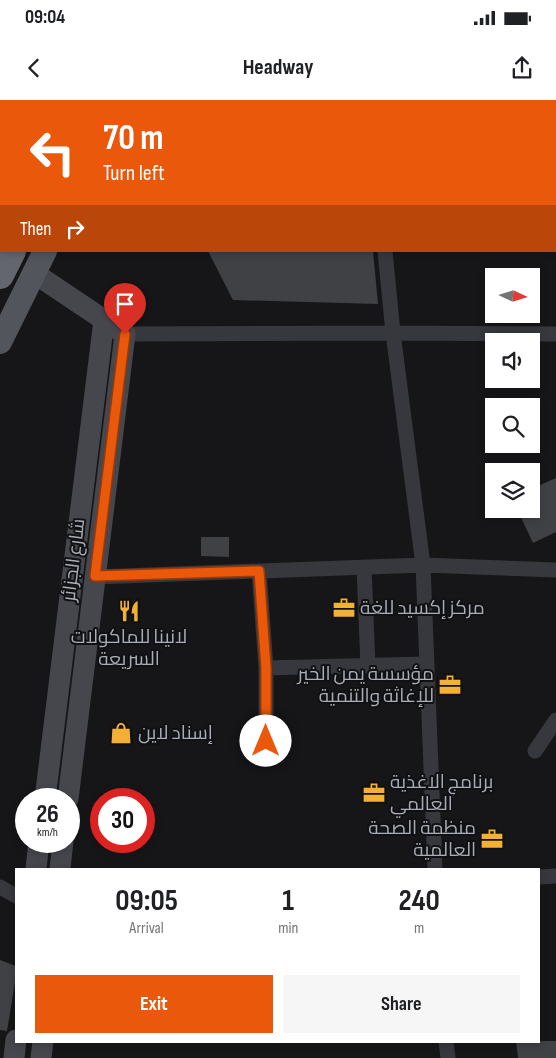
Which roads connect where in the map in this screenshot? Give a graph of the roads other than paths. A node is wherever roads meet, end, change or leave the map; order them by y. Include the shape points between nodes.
1 (12, 252) edge
2 (44, 252) edge
3 (385, 252) edge
4 (34, 272) junction
5 (0, 275) edge
6 (104, 320) junction
7 (393, 333) junction
8 (125, 334) junction
9 (556, 334) edge
10 (0, 342) edge
11 (423, 565) junction
12 (364, 567) junction
13 (556, 570) edge
14 (259, 571) junction
15 (95, 576) junction
16 (426, 664) junction
17 (368, 666) junction
18 (266, 668) junction
19 (556, 720) edge
20 (266, 741) dead end
21 (535, 751) dead end
22 (46, 788) edge
23 (69, 788) edge
24 (38, 853) edge
25 (62, 853) edge
26 (36, 868) edge
27 (60, 868) edge
28 (435, 868) edge
29 (556, 876) edge
30 (540, 877) edge
31 (0, 888) edge
32 (15, 896) edge
33 (16, 1043) edge
34 (43, 1043) edge
35 (446, 1043) edge
36 (14, 1058) edge
37 (41, 1058) edge
38 (448, 1058) edge

1 - 5 highway
2 - 4 main road
3 - 7 street
4 - 6 main road
4 - 10 main road
6 - 8 main road
6 - 22 main road, شارع الجزائر
7 - 8 street
7 - 9 street
7 - 11 street
8 - 15 main road, شارع الجزائر
11 - 12 street
11 - 13 street
11 - 16 street
12 - 14 street
12 - 17 street
14 - 15 street
14 - 18 street
15 - 23 main road, شارع الجزائر
16 - 17 street
16 - 28 street
17 - 18 street
18 - 20 street
19 - 21 street
24 - 26 main road
25 - 27 main road
29 - 30 street
31 - 32 street
33 - 36 main road
34 - 37 main road
35 - 38 street

